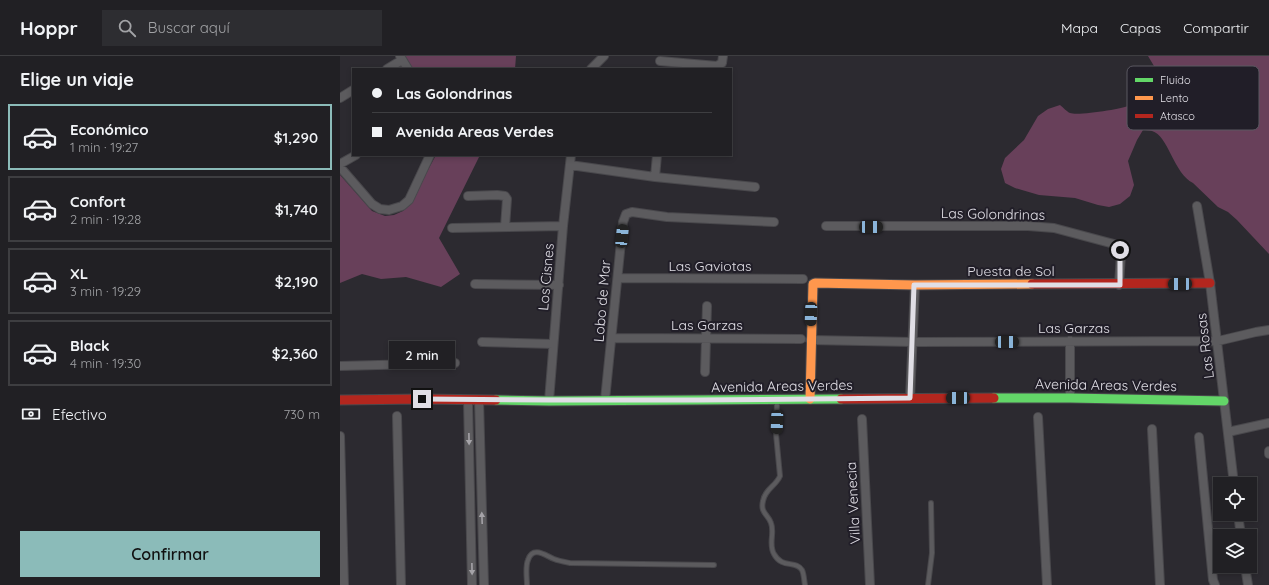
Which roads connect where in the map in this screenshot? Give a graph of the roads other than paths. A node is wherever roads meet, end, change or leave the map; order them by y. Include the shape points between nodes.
1 (604, 56) edge
2 (723, 56) edge
3 (401, 58) edge
4 (660, 61) dead end
5 (388, 68) edge
6 (407, 68) edge
7 (592, 68) edge
8 (352, 91) edge
9 (340, 98) edge
10 (354, 156) edge
11 (430, 156) edge
12 (571, 156) edge
13 (657, 156) edge
14 (340, 165) edge
15 (570, 165) junction
16 (655, 177) junction
17 (756, 187) dead end
18 (468, 196) dead end
19 (1197, 206) dead end
20 (774, 222) dead end
21 (563, 226) junction
22 (826, 226) dead end
23 (505, 227) junction
24 (452, 228) dead end
25 (618, 278) junction
26 (803, 279) dead end
27 (1210, 283) junction
28 (475, 284) dead end
29 (559, 285) junction
30 (914, 285) junction
31 (1120, 285) junction
32 (707, 306) dead end
33 (1269, 330) edge
34 (612, 338) junction
35 (706, 338) junction
36 (806, 340) junction
37 (1218, 341) junction
38 (482, 342) dead end
39 (912, 342) junction
40 (1070, 342) junction
41 (553, 344) junction
42 (455, 363) dead end
43 (340, 366) edge
44 (705, 372) dead end
45 (910, 398) junction
46 (1070, 398) junction
47 (810, 399) junction
48 (340, 400) edge
49 (468, 400) junction
50 (479, 400) junction
51 (549, 400) junction
52 (605, 400) junction
53 (778, 400) junction
54 (1224, 401) junction
55 (397, 416) dead end
56 (1038, 417) dead end
57 (862, 419) dead end
58 (1269, 423) edge
59 (1152, 429) dead end
60 (1228, 432) junction
61 (340, 436) edge
62 (1200, 437) dead end
63 (1269, 451) edge
64 (1269, 454) edge
65 (1233, 477) edge
66 (931, 503) dead end
67 (714, 565) dead end
68 (1246, 573) edge
69 (344, 585) edge
70 (401, 585) edge
71 (472, 585) edge
72 (484, 585) edge
73 (527, 585) edge
74 (805, 585) edge
75 (870, 585) edge
76 (928, 585) edge
77 (1047, 585) edge
78 (1160, 585) edge
79 (1215, 585) edge
80 (1248, 585) edge

1 - 7 street
2 - 4 street via 721,64 717,66
3 - 5 street
3 - 6 street
8 - 9 street
10 - 14 street
11 - 14 street via 409,200 393,210 380,209 372,204
12 - 15 street, Los Cisnes
13 - 16 street
15 - 16 street
15 - 21 street, Los Cisnes
16 - 17 street
18 - 23 street via 505,196 508,200
19 - 27 street, Las Rosas
20 - 25 street, Lobo de Mar via 667,217 630,212 626,214 623,222
21 - 23 street
21 - 29 street, Los Cisnes
22 - 31 street, Las Golondrinas via 1054,228 1119,247
23 - 24 street
25 - 26 street, Las Gaviotas
25 - 34 street, Lobo de Mar
27 - 31 street, Puesta de Sol
27 - 37 street, Las Rosas
28 - 29 street
29 - 41 street, Los Cisnes
30 - 31 street, Puesta de Sol
30 - 36 street, Puesta de Sol via 817,282 813,284
30 - 39 street
32 - 35 street
33 - 37 street, Las Garzas
34 - 35 street, Las Garzas
34 - 52 street, Lobo de Mar
35 - 36 street, Las Garzas
35 - 44 street
36 - 39 street, Las Garzas
36 - 47 street
37 - 40 street, Las Garzas
37 - 54 street, Las Rosas
38 - 41 street
39 - 40 street, Las Garzas
39 - 45 street
40 - 46 street
41 - 51 street, Los Cisnes
42 - 43 street
45 - 46 street, Avenida Areas Verdes
45 - 47 street, Avenida Areas Verdes
46 - 54 street, Avenida Areas Verdes
47 - 53 street, Avenida Areas Verdes
48 - 49 street, Avenida Areas Verdes
49 - 50 street, Avenida Areas Verdes
49 -> 71 street
50 - 51 street, Avenida Areas Verdes
72 -> 50 street
51 - 52 street, Avenida Areas Verdes
52 - 53 street, Avenida Areas Verdes
53 - 74 lane via 776,434 780,473 777,481 766,493 762,506 772,525 771,546 774,556 785,564 801,568
54 - 60 street, Las Rosas
55 - 70 street
56 - 77 street
57 - 75 street, Villa Venecia
58 - 60 street
59 - 78 street
60 - 65 street, Las Rosas
61 - 69 street
62 - 79 street
63 - 64 street
66 - 76 lane via 932,554
67 - 73 lane via 570,563 538,552 527,560
68 - 80 street

